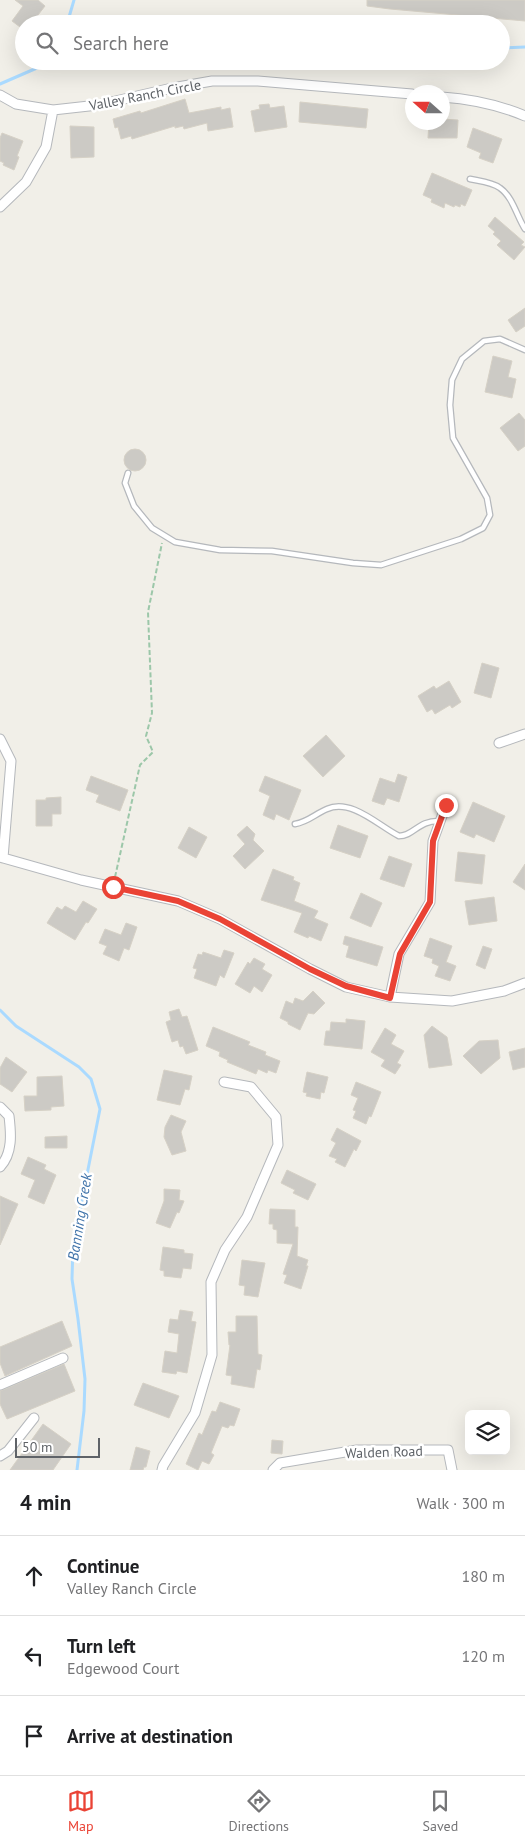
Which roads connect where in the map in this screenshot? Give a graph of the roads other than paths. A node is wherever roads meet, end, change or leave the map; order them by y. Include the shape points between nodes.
1 (405, 93) edge
2 (0, 95) edge
3 (450, 97) edge
4 (53, 110) junction
5 (525, 116) edge
6 (470, 179) dead end
7 (0, 207) edge
8 (525, 229) edge
9 (525, 350) edge
10 (128, 473) dead end
11 (525, 734) edge
12 (0, 739) edge
13 (499, 742) dead end
14 (446, 805) dead end
15 (440, 821) junction
16 (295, 824) dead end
17 (1, 858) edge
18 (525, 983) edge
19 (390, 998) junction
20 (224, 1082) dead end
21 (0, 1107) edge
22 (0, 1167) edge
23 (63, 1358) dead end
24 (0, 1385) edge
25 (34, 1418) dead end
26 (0, 1456) edge
27 (162, 1470) edge
28 (273, 1470) edge
29 (452, 1470) edge

1 - 4 street, Valley Ranch Circle via 258,81 212,81 98,105
2 - 4 street, Valley Ranch Circle via 16,104
3 - 5 street via 506,108
4 - 7 street via 46,147 26,182
6 - 8 lane via 501,189
9 - 10 lane via 500,339 484,341 462,359 452,380 453,438 487,498 490,515 482,528 461,539 381,565 272,550 220,550 175,542 152,528 134,506 125,483
11 - 13 street
12 - 17 street via 11,761
14 - 15 street
15 - 16 lane via 425,822 408,834 399,836 354,810 334,807 304,823
15 - 19 street via 433,841 430,902 400,954
17 - 19 street via 80,880 178,901 220,919 346,986
18 - 19 street via 504,991 452,1001
20 - 27 street via 251,1087 276,1117 278,1145 247,1217 224,1250 211,1282 212,1355 196,1413
21 - 22 street via 10,1116 11,1142
23 - 24 street
25 - 26 street via 8,1451
28 - 29 street, Walden Road via 280,1464 357,1450 448,1450

